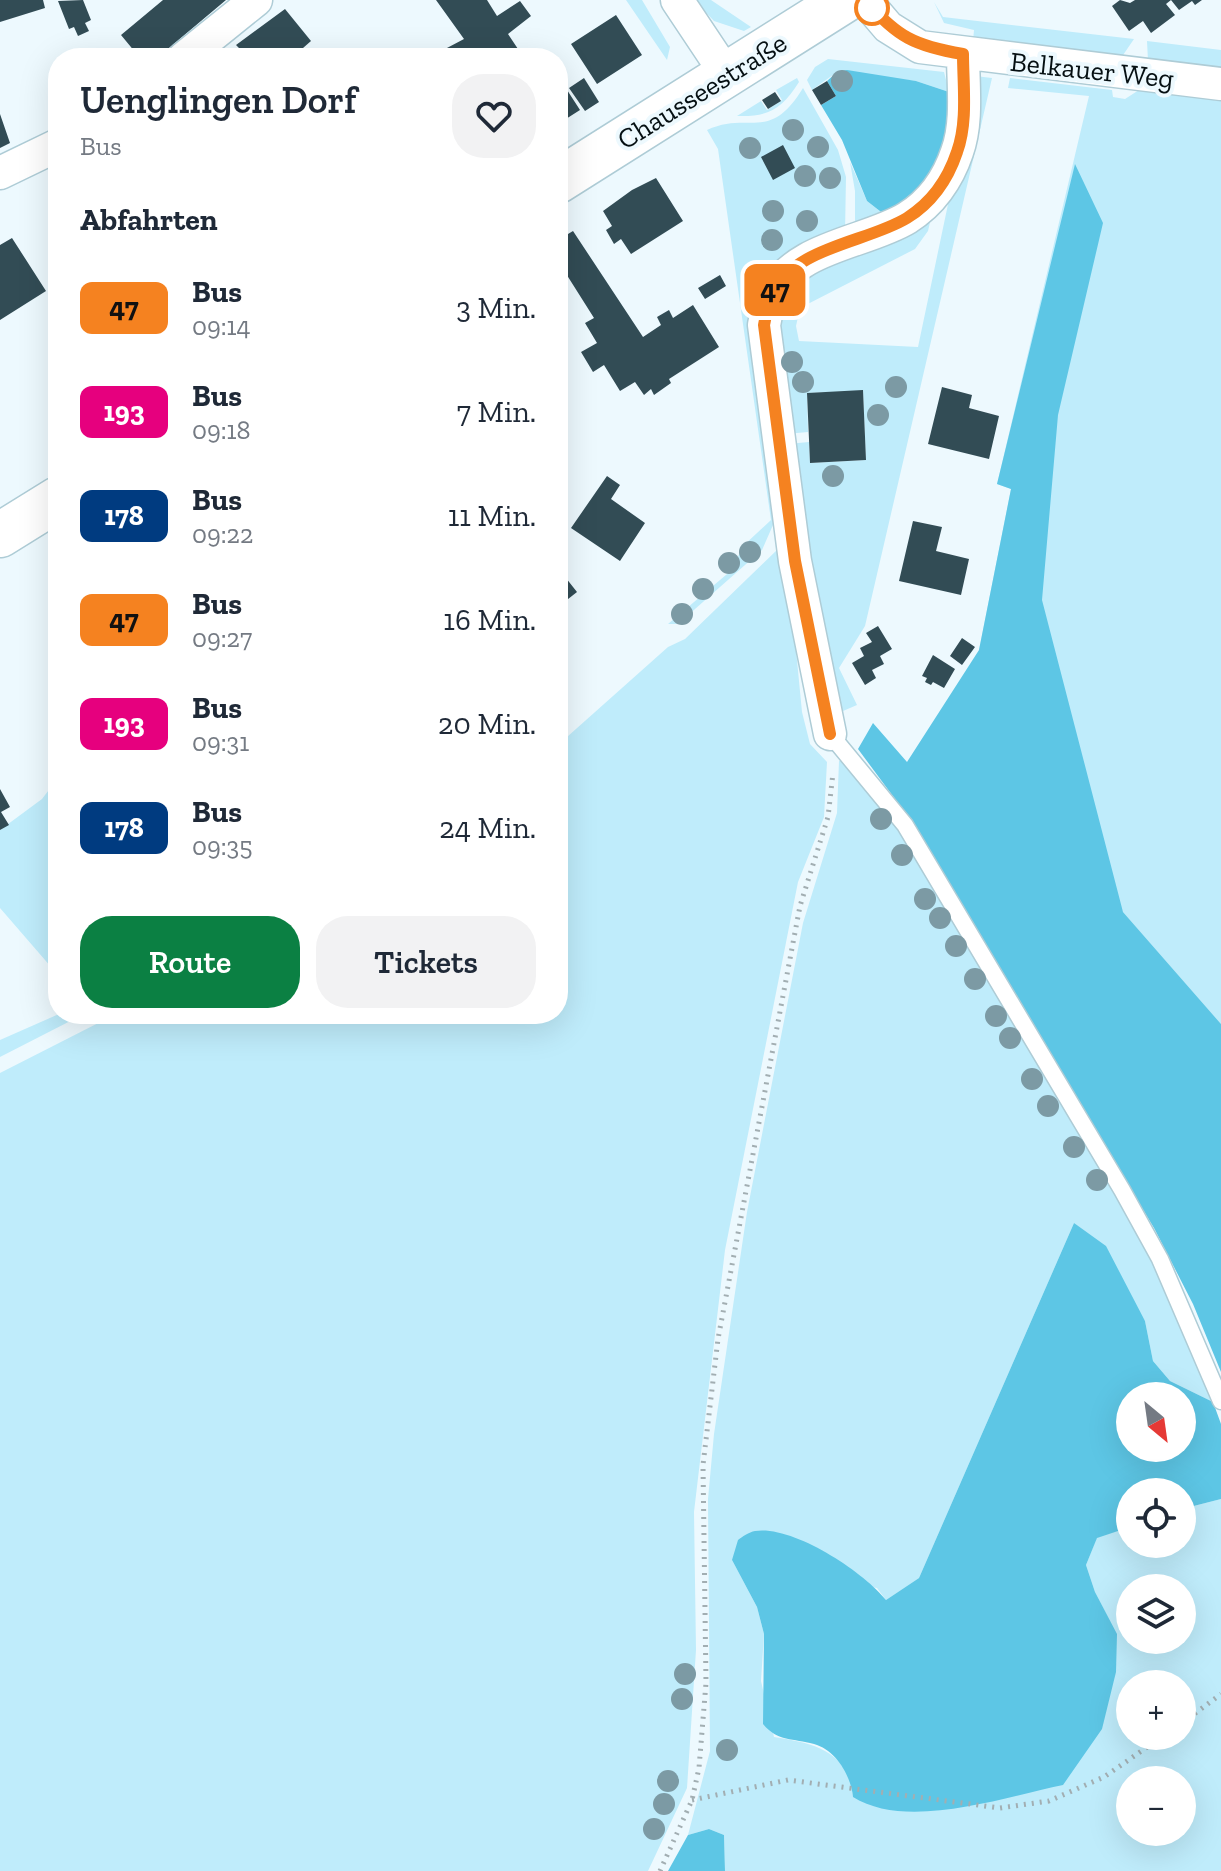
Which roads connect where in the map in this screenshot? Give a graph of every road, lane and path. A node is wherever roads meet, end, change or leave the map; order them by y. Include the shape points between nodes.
1 (256, 0) edge
2 (677, 0) edge
3 (845, 0) edge
4 (865, 0) edge
5 (196, 48) edge
6 (963, 54) junction
7 (727, 75) junction
8 (1221, 84) edge
9 (48, 150) edge
10 (0, 173) edge
11 (568, 175) edge
12 (48, 505) edge
13 (0, 535) edge
14 (830, 734) junction
15 (1221, 1401) edge
16 (1221, 1694) edge
17 (1196, 1713) edge
18 (1143, 1750) edge
19 (692, 1800) junction
20 (660, 1871) edge

1 - 5 street
2 - 7 street
3 - 7 main road, Chausseestraße
4 - 6 street, Belkauer Weg via 888,27 920,47
6 - 8 street, Belkauer Weg
6 - 14 street via 959,149 942,187 907,218 794,269 772,294 764,325 795,561
7 - 11 main road, Chausseestraße
9 - 10 street
12 - 13 main road
14 - 15 lane via 905,825 1122,1190 1160,1259
14 - 19 path via 834,770 828,817 800,906 718,1339 703,1465 706,1683
16 - 17 path
18 - 19 path via 1104,1777 1049,1801 1000,1808 788,1780
19 - 20 path

